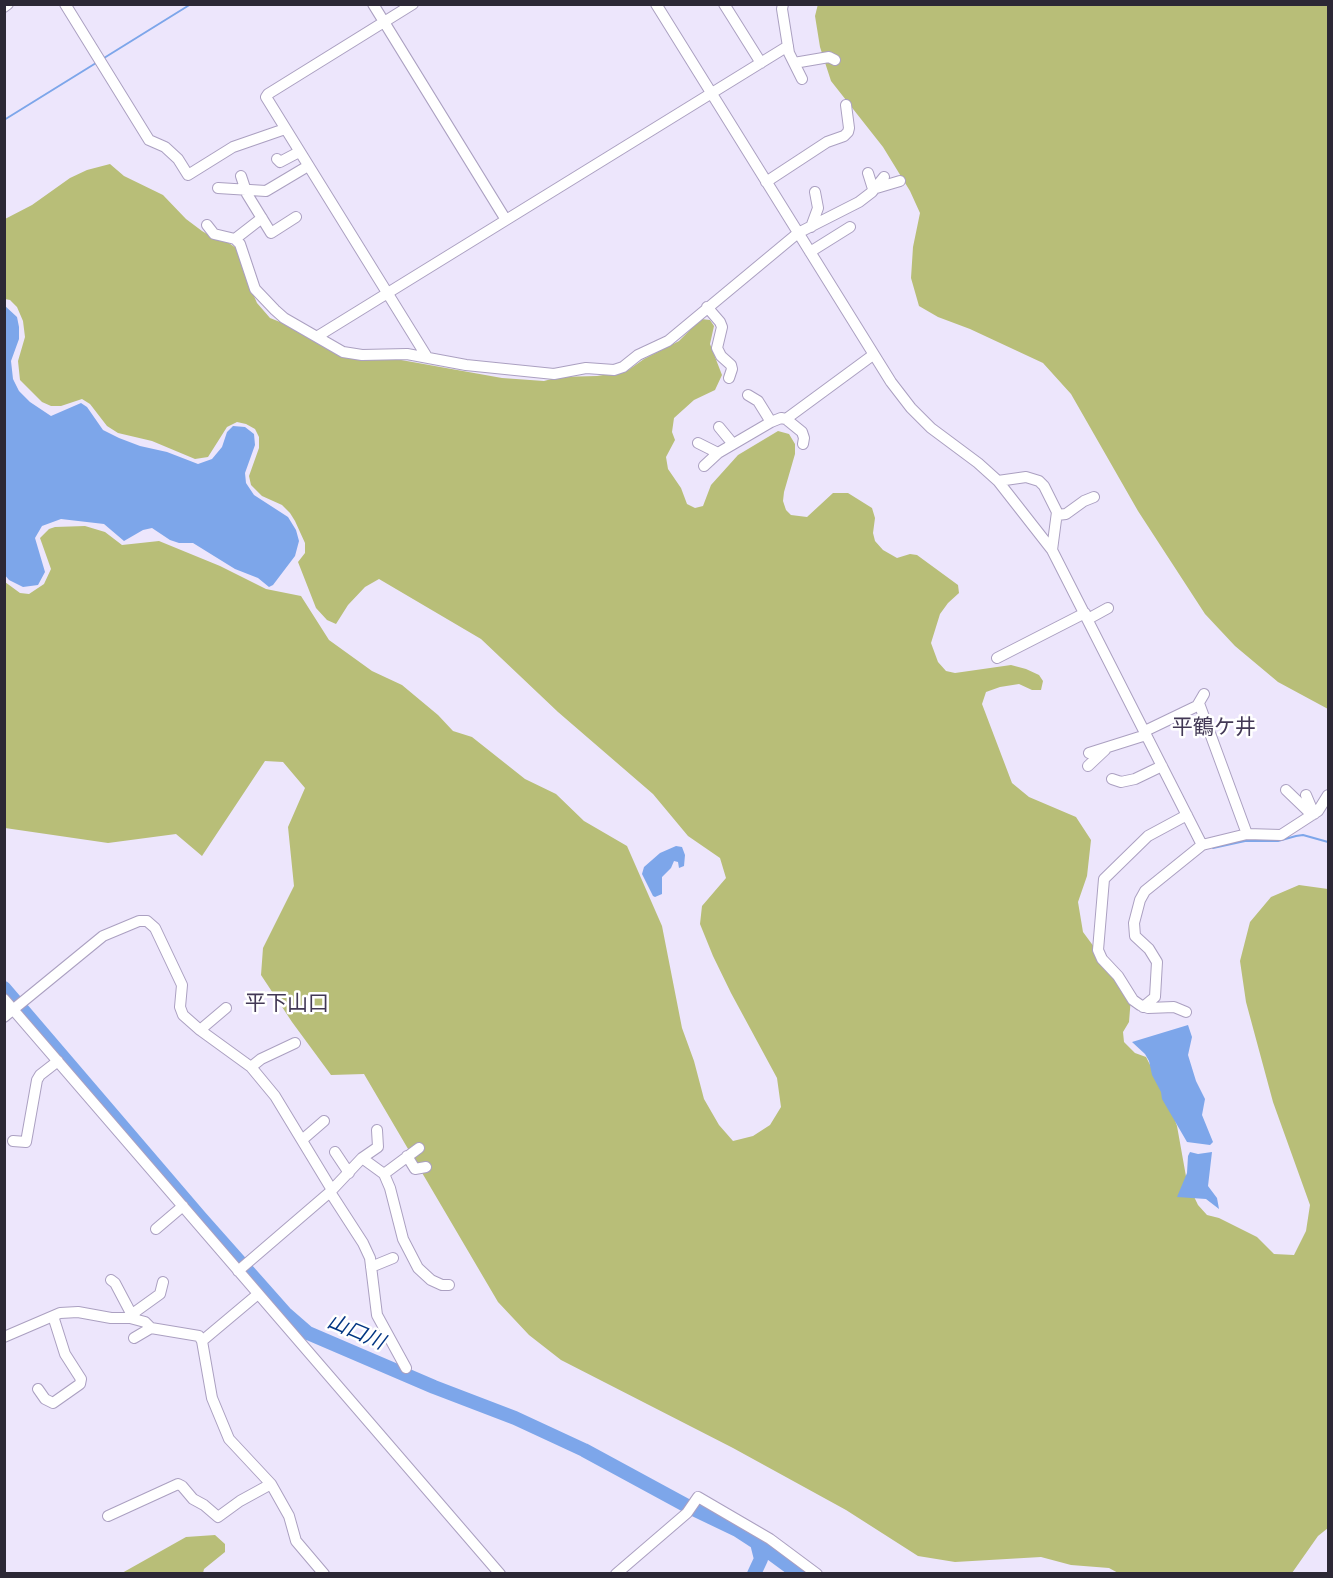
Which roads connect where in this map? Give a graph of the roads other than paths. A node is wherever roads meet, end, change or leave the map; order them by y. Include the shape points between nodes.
1 (65, 4) edge
2 (373, 4) edge
3 (413, 4) edge
4 (656, 4) edge
5 (724, 4) edge
6 (783, 4) edge
7 (384, 22) junction
8 (788, 46) junction
9 (836, 60) dead end
10 (761, 63) junction
11 (794, 63) junction
12 (802, 79) dead end
13 (711, 93) junction
14 (846, 105) dead end
15 (285, 129) junction
16 (299, 152) junction
17 (277, 159) dead end
18 (308, 166) junction
19 (868, 173) dead end
20 (241, 176) dead end
21 (884, 177) dead end
22 (900, 181) dead end
23 (766, 182) junction
24 (218, 188) dead end
25 (873, 189) junction
26 (246, 190) junction
27 (815, 192) dead end
28 (296, 217) dead end
29 (262, 218) junction
30 (506, 220) junction
31 (207, 225) dead end
32 (850, 226) dead end
33 (811, 227) junction
34 (798, 233) junction
35 (235, 238) junction
36 (810, 252) junction
37 (387, 293) junction
38 (707, 308) junction
39 (318, 336) junction
40 (873, 355) junction
41 (427, 357) junction
42 (729, 378) dead end
43 (748, 394) dead end
44 (786, 419) junction
45 (771, 422) junction
46 (719, 428) dead end
47 (698, 443) dead end
48 (733, 444) junction
49 (803, 444) dead end
50 (717, 453) junction
51 (704, 466) dead end
52 (998, 481) junction
53 (1095, 497) dead end
54 (1057, 515) junction
55 (1052, 550) junction
56 (1108, 608) dead end
57 (1087, 616) junction
58 (997, 658) dead end
59 (1204, 694) dead end
60 (1197, 706) junction
61 (1145, 733) junction
62 (1106, 747) junction
63 (1089, 753) dead end
64 (1088, 766) dead end
65 (1162, 766) junction
66 (1112, 779) dead end
67 (1286, 790) dead end
68 (1306, 795) dead end
69 (1329, 795) edge
70 (1313, 814) junction
71 (1187, 815) junction
72 (1247, 834) junction
73 (1202, 845) junction
74 (4, 999) edge
75 (18, 1006) junction
76 (1143, 1007) junction
77 (226, 1008) dead end
78 (1186, 1012) dead end
79 (4, 1017) edge
80 (200, 1030) junction
81 (295, 1043) dead end
82 (58, 1061) junction
83 (251, 1067) junction
84 (324, 1121) dead end
85 (377, 1130) dead end
86 (302, 1140) junction
87 (14, 1141) dead end
88 (420, 1148) dead end
89 (335, 1152) dead end
90 (407, 1156) junction
91 (362, 1158) junction
92 (426, 1167) dead end
93 (349, 1173) junction
94 (384, 1174) junction
95 (331, 1191) junction
96 (183, 1206) junction
97 (156, 1228) dead end
98 (393, 1258) dead end
99 (370, 1267) junction
100 (243, 1268) junction
101 (111, 1280) dead end
102 (163, 1282) dead end
103 (449, 1285) dead end
104 (258, 1294) junction
105 (53, 1316) junction
106 (134, 1318) junction
107 (151, 1328) junction
108 (4, 1337) edge
109 (134, 1338) dead end
110 (202, 1341) junction
111 (406, 1368) dead end
112 (38, 1389) dead end
113 (271, 1484) junction
114 (108, 1516) dead end
115 (324, 1574) edge
116 (500, 1574) edge
117 (616, 1574) edge
118 (817, 1574) edge

1 - 15 street via 149,140 165,147 188,175 233,147
2 - 7 street
3 - 7 street
4 - 13 street
5 - 10 street
6 - 8 street
7 - 15 street via 268,94 266,97
7 - 30 street
8 - 10 street
8 - 11 street
9 - 11 street via 829,57
10 - 13 street
11 - 12 street
13 - 23 street
13 - 30 street
14 - 23 street via 849,128 844,136
15 - 16 street
16 - 17 street via 280,162
16 - 18 street
18 - 26 street via 266,191
18 - 37 street
19 - 25 street
20 - 26 street
21 - 25 street
22 - 25 street
23 - 34 street
24 - 26 street
25 - 33 street via 859,202
26 - 29 street
27 - 33 street via 818,208
28 - 29 street via 270,233
29 - 35 street
30 - 37 street
31 - 35 street via 214,234
32 - 36 street
33 - 34 street
34 - 36 street
34 - 38 street
35 - 39 street via 255,289 284,318
36 - 40 street
37 - 39 street
37 - 41 street
38 - 41 street via 668,341 614,370 586,368 554,374
38 - 42 street via 722,327 717,348 731,365
39 - 41 street via 351,354
40 - 44 street
40 - 52 street via 911,408
43 - 45 street via 758,401
44 - 45 street
44 - 49 street via 802,432
45 - 48 street
46 - 48 street
47 - 50 street
48 - 50 street
50 - 51 street
52 - 54 street via 1026,477 1039,481
52 - 55 street
53 - 54 street
54 - 55 street
55 - 57 street
56 - 57 street
57 - 58 street
57 - 61 street
59 - 60 street
60 - 61 street
60 - 72 street
61 - 62 street
61 - 65 street
62 - 63 street
62 - 64 street
65 - 66 street via 1135,779
65 - 71 street
67 - 70 street
68 - 70 street
69 - 70 street
70 - 72 street via 1281,835
71 - 73 street
71 - 76 street via 1148,836 1104,879 1099,953 1133,1000
72 - 73 street
73 - 76 street via 1145,891 1140,900 1134,923 1136,936 1157,962 1155,995
74 - 75 street
75 - 79 street
75 - 80 street via 103,936 147,921 155,928 182,985 183,1015
75 - 82 street
76 - 78 street via 1174,1007
77 - 80 street
80 - 83 street
81 - 83 street
82 - 87 street via 37,1080 26,1142
82 - 96 street
83 - 86 street via 275,1096
84 - 86 street
85 - 91 street via 378,1147
86 - 95 street
88 - 90 street
89 - 93 street
90 - 92 street via 415,1169
90 - 94 street
91 - 93 street
91 - 94 street
93 - 95 street
94 - 103 street via 403,1239 418,1268 431,1280
95 - 99 street via 363,1243
95 - 100 street
96 - 97 street
96 - 100 street
98 - 99 street
99 - 111 street via 377,1315
100 - 104 street
101 - 106 street
102 - 106 street via 160,1293 135,1312
104 - 110 street
104 - 116 street
105 - 106 street via 78,1312
105 - 108 street
105 - 112 street via 80,1384 53,1403
106 - 107 street
107 - 109 street
107 - 110 street via 190,1333
110 - 113 street via 212,1398 228,1439
113 - 114 street via 218,1517 178,1484
113 - 115 street via 290,1516 296,1541
117 - 118 street via 690,1510 698,1497 748,1525

